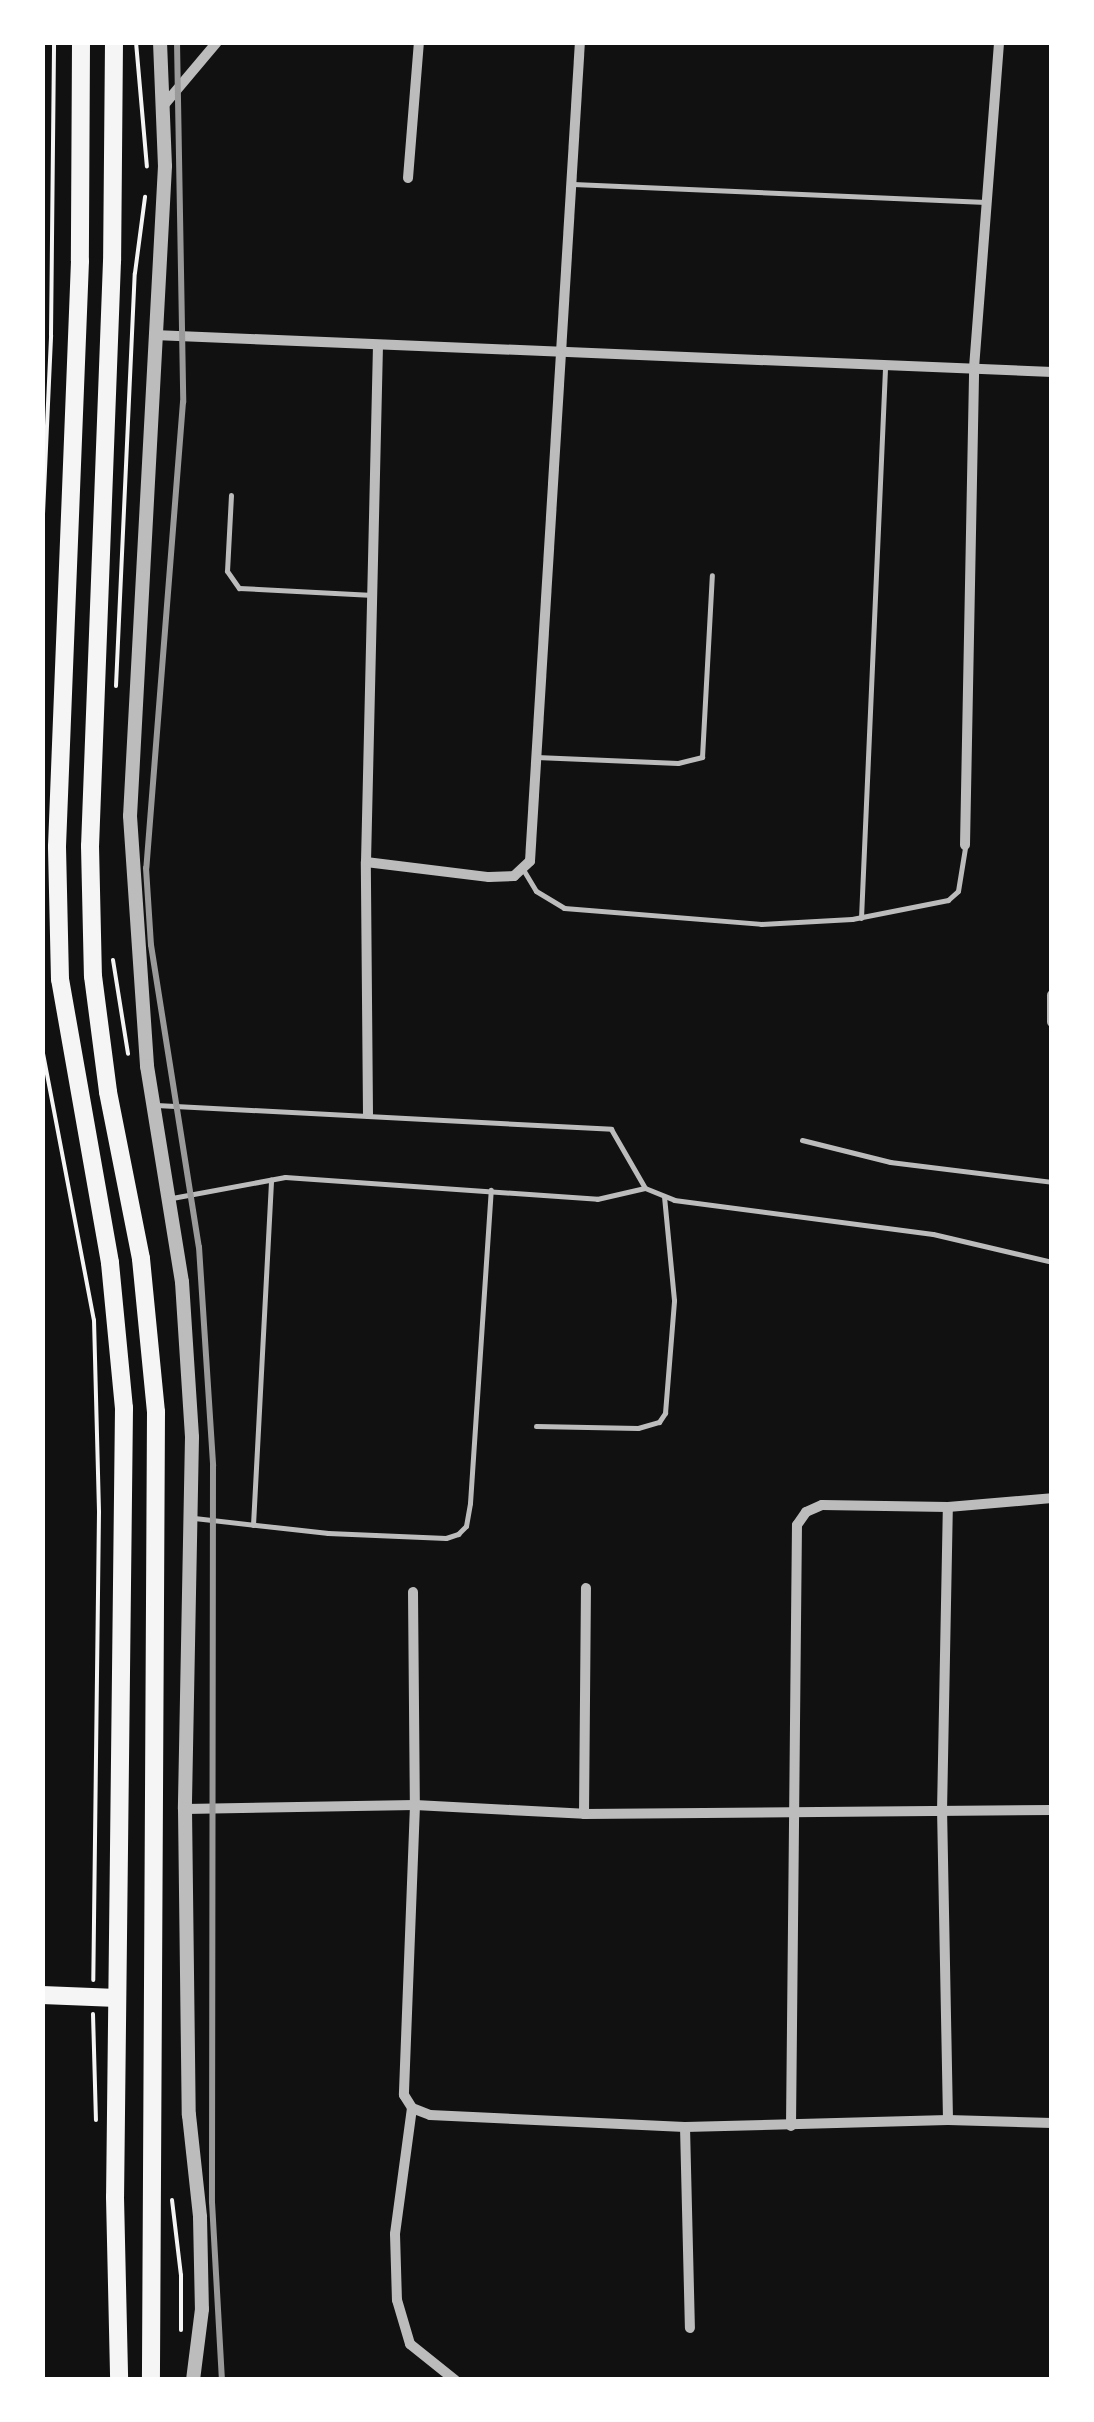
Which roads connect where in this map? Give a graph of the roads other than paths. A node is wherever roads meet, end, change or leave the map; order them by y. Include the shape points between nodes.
1 (81, 42) edge
2 (114, 42) edge
3 (160, 42) edge
4 (218, 42) edge
5 (419, 42) edge
6 (580, 42) edge
7 (999, 42) edge
8 (164, 105) junction
9 (408, 178) dead end
10 (572, 184) junction
11 (989, 202) junction
12 (154, 335) junction
13 (378, 345) junction
14 (560, 350) junction
15 (885, 365) junction
16 (974, 368) junction
17 (1052, 372) edge
18 (231, 494) dead end
19 (712, 575) dead end
20 (372, 595) junction
21 (536, 757) junction
22 (965, 844) joint
23 (366, 862) junction
24 (524, 871) junction
25 (861, 918) junction
26 (1052, 995) edge
27 (1052, 1022) edge
28 (153, 1105) junction
29 (368, 1114) junction
30 (802, 1140) dead end
31 (271, 1179) junction
32 (1052, 1182) edge
33 (645, 1188) junction
34 (491, 1190) junction
35 (664, 1196) junction
36 (169, 1198) junction
37 (1052, 1262) edge
38 (536, 1426) dead end
39 (1052, 1498) edge
40 (948, 1507) junction
41 (194, 1518) junction
42 (253, 1525) junction
43 (586, 1588) dead end
44 (413, 1592) dead end
45 (415, 1805) junction
46 (186, 1809) junction
47 (1052, 1810) edge
48 (795, 1812) junction
49 (942, 1812) junction
50 (584, 1814) junction
51 (42, 1996) edge
52 (117, 1998) junction
53 (412, 2108) junction
54 (948, 2120) junction
55 (1052, 2122) edge
56 (790, 2126) junction
57 (684, 2128) junction
58 (690, 2328) dead end
59 (119, 2380) edge
60 (151, 2380) edge
61 (193, 2380) edge
62 (454, 2380) edge

1 - 52 main road via 80,261 57,847 60,979 110,1263 124,1408
2 - 60 main road via 90,865 93,976 141,1259 156,1412
3 - 8 street
4 - 8 street
5 - 9 street
6 - 10 street
7 - 11 street
8 - 12 street
10 - 11 lane
10 - 14 street
11 - 16 street
12 - 13 street
12 - 28 street via 130,816
13 - 14 street
13 - 20 street
14 - 15 street
14 - 21 street
15 - 16 street
15 - 25 lane
16 - 17 street
16 - 22 street
18 - 20 lane via 227,571 239,588
19 - 21 lane via 702,757 678,764
20 - 23 street
21 - 24 street via 534,845
22 - 25 lane via 958,890 948,900
23 - 24 street via 489,876
23 - 29 street
24 - 25 lane via 536,891 564,908 762,924
26 - 27 street
28 - 29 lane
28 - 36 street
29 - 33 lane via 610,1129
30 - 32 lane via 956,1173
31 - 34 lane
31 - 36 lane
31 - 42 lane
33 - 34 lane via 597,1198
33 - 35 lane
34 - 42 lane via 466,1526 446,1538
35 - 37 lane via 933,1234
35 - 38 lane via 674,1300 665,1412 658,1422 638,1428
36 - 41 street via 182,1282
39 - 40 street
40 - 48 street via 822,1505 797,1526
40 - 49 street
41 - 42 lane
41 - 46 street
43 - 50 street
44 - 45 street
45 - 46 street
45 - 50 street
45 - 53 street via 404,2095
46 - 61 street via 190,2115 202,2309
47 - 49 street
48 - 49 street
48 - 50 street
48 - 56 street
49 - 54 street
51 - 52 main road
52 - 59 main road
53 - 57 street via 430,2115
53 - 62 street via 396,2234 397,2300 410,2344
54 - 55 street
54 - 56 street
56 - 57 street
57 - 58 street

